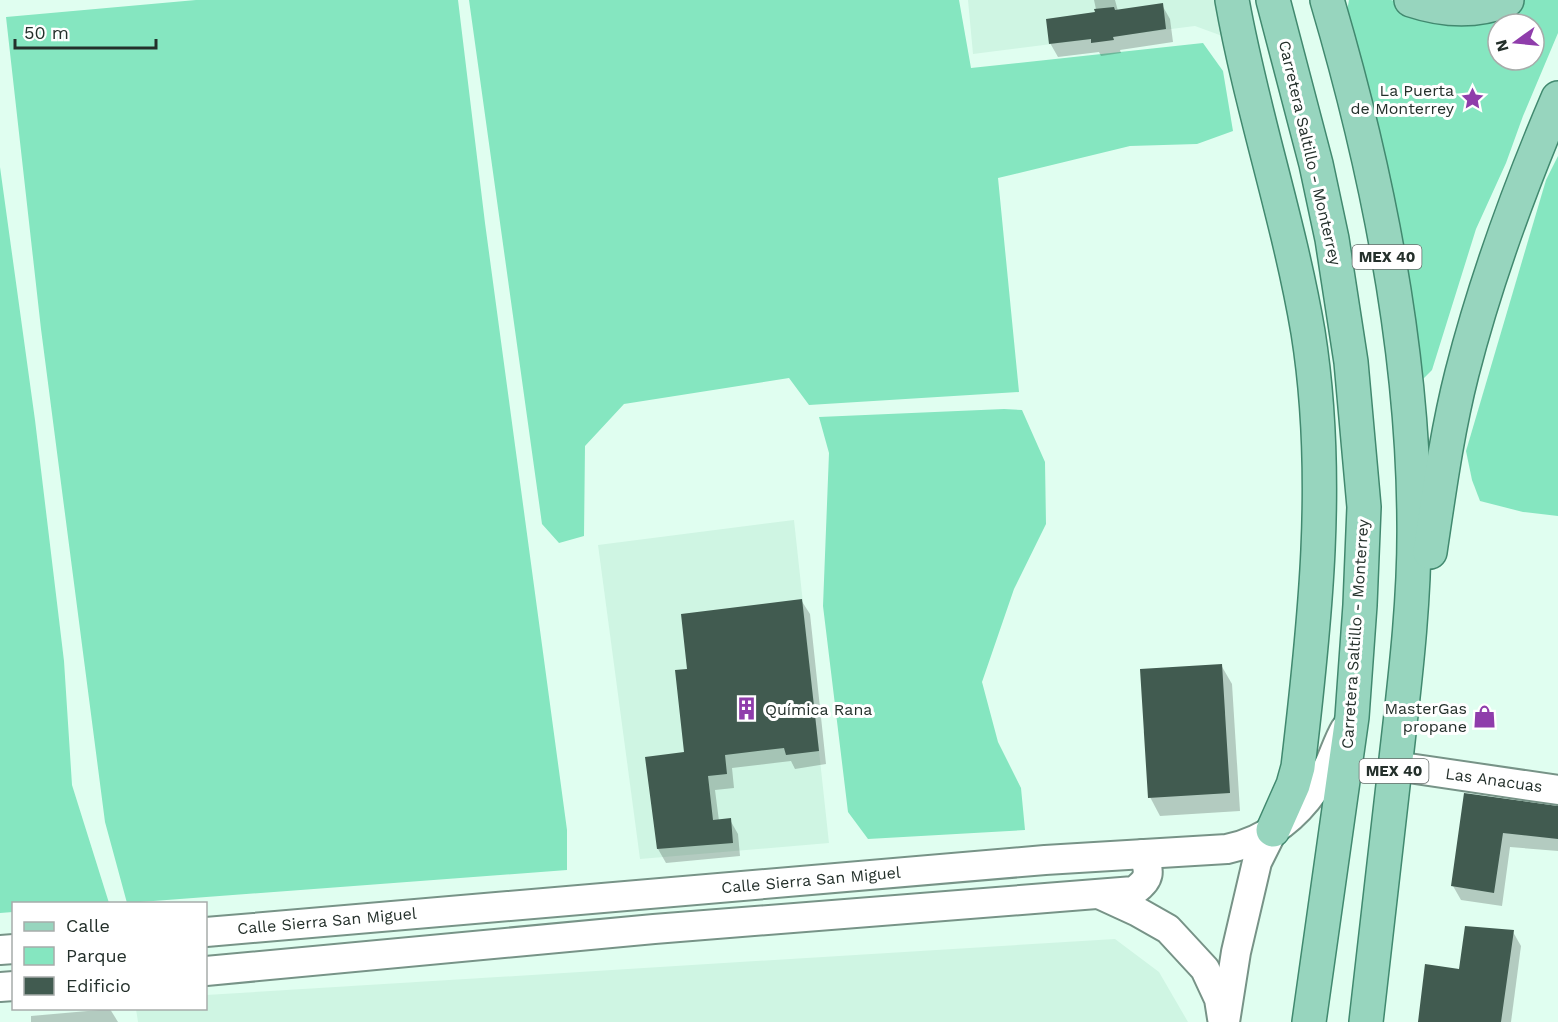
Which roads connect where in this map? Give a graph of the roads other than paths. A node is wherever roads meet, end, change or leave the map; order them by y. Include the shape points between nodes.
1 (1232, 0) edge
2 (1274, 0) edge
3 (1327, 0) edge
4 (1411, 0) edge
5 (1507, 0) edge
6 (1557, 104) edge
7 (1296, 267) junction
8 (1364, 507) junction
9 (1409, 617) junction
10 (1352, 717) junction
11 (1395, 766) junction
12 (1558, 790) edge
13 (1273, 831) junction
14 (1143, 854) junction
15 (1100, 894) junction
16 (207, 932) edge
17 (207, 971) edge
18 (1224, 1022) edge
19 (1309, 1022) edge
20 (1366, 1022) edge

1 - 7 main road
2 - 8 main road, Carretera Saltillo - Monterrey / MEX 40 via 1332,239 1351,362
3 - 9 main road, MEX 40 via 1369,158 1400,339 1414,519
4 - 5 main road via 1434,8 1477,9
6 - 9 main road via 1518,194 1468,351 1428,560
7 - 8 main road via 1334,419
7 - 13 main road via 1308,334 1320,475 1312,629 1298,767
8 - 10 main road, Carretera Saltillo - Monterrey / MEX 40
9 - 11 main road, MEX 40
10 - 13 street, Calle Sierra San Miguel via 1316,788
10 - 19 main road, Carretera Saltillo - Monterrey / MEX 40
11 - 12 street, Las Anacuas
11 - 20 main road, MEX 40
13 - 14 street, Calle Sierra San Miguel via 1227,849
13 - 18 street via 1257,862
14 - 15 street via 1148,877 1143,885 1134,891
14 - 16 street, Calle Sierra San Miguel
15 - 17 street via 654,929
15 - 18 street via 1168,930 1205,969 1219,999

